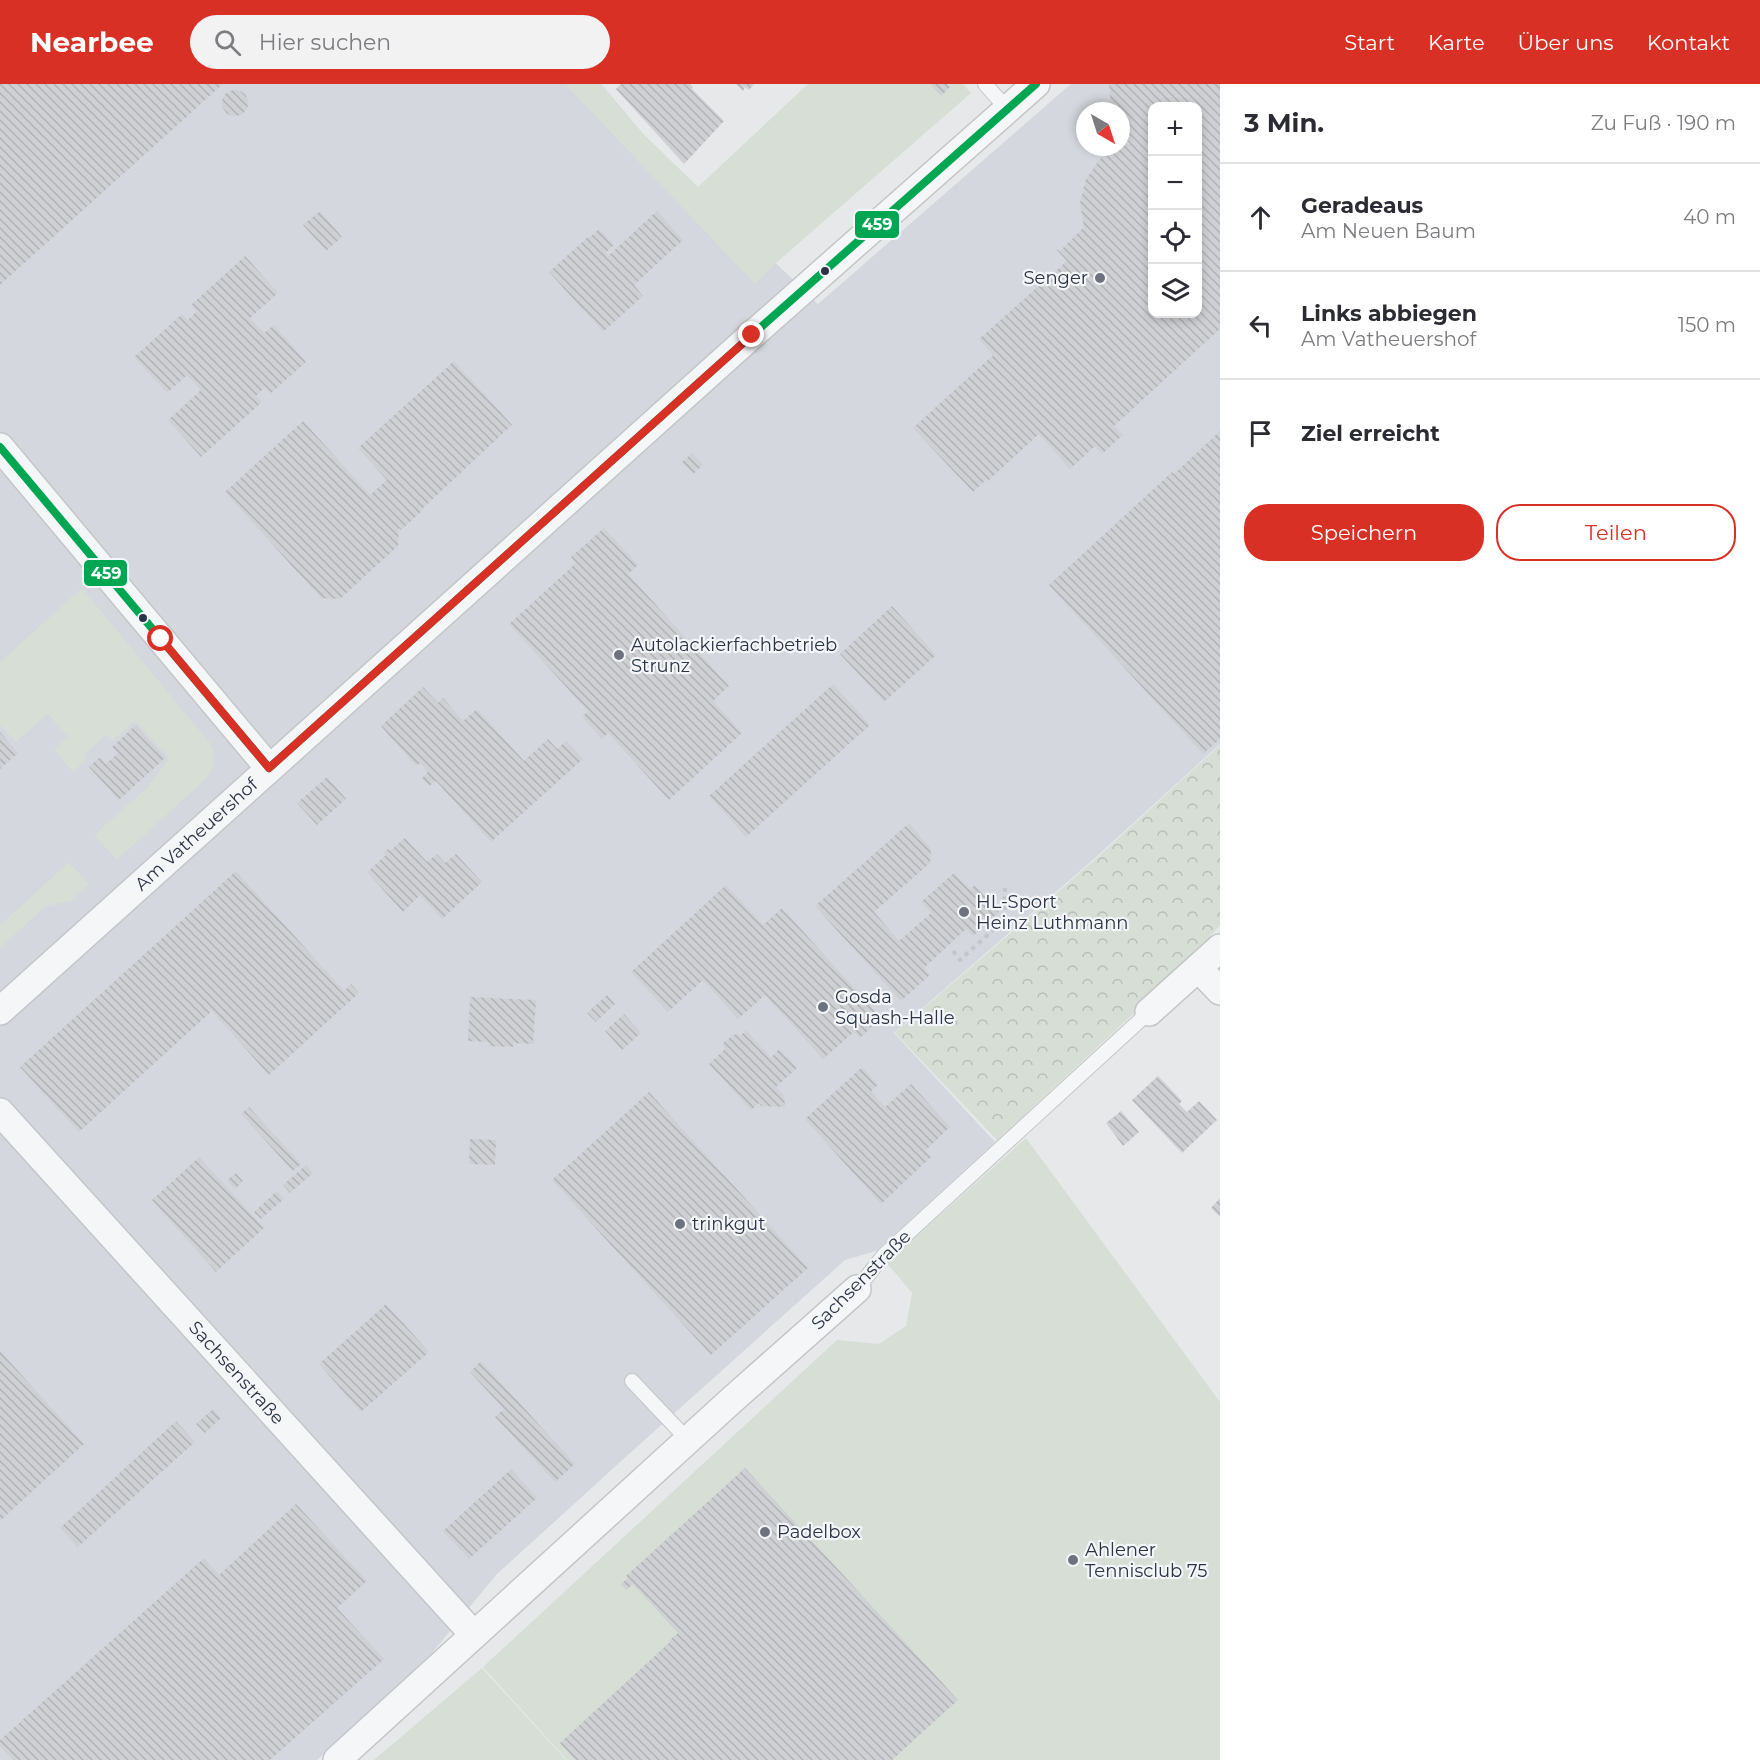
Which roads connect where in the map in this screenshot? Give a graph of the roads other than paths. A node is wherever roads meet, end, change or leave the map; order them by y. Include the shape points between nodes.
1 (985, 84) edge
2 (1036, 84) edge
3 (1008, 110) junction
4 (0, 447) edge
5 (269, 768) junction
6 (1220, 948) edge
7 (1198, 968) junction
8 (1220, 991) edge
9 (0, 1011) edge
10 (1149, 1012) joint
11 (0, 1112) edge
12 (856, 1289) joint
13 (632, 1381) dead end
14 (688, 1440) junction
15 (474, 1635) junction
16 (337, 1760) edge

1 - 3 lane
2 - 3 street, Am Vatheuershof
3 - 5 street, Am Vatheuershof
4 - 5 street
5 - 9 street, Am Vatheuershof
6 - 7 street, Sachsenstraße
7 - 8 street
7 - 10 street, Sachsenstraße
10 - 12 lane, Sachsenstraße via 884,1255
11 - 15 street, Sachsenstraße
12 - 14 street, Sachsenstraße
13 - 14 lane
14 - 15 street, Sachsenstraße
15 - 16 street, Sachsenstraße

